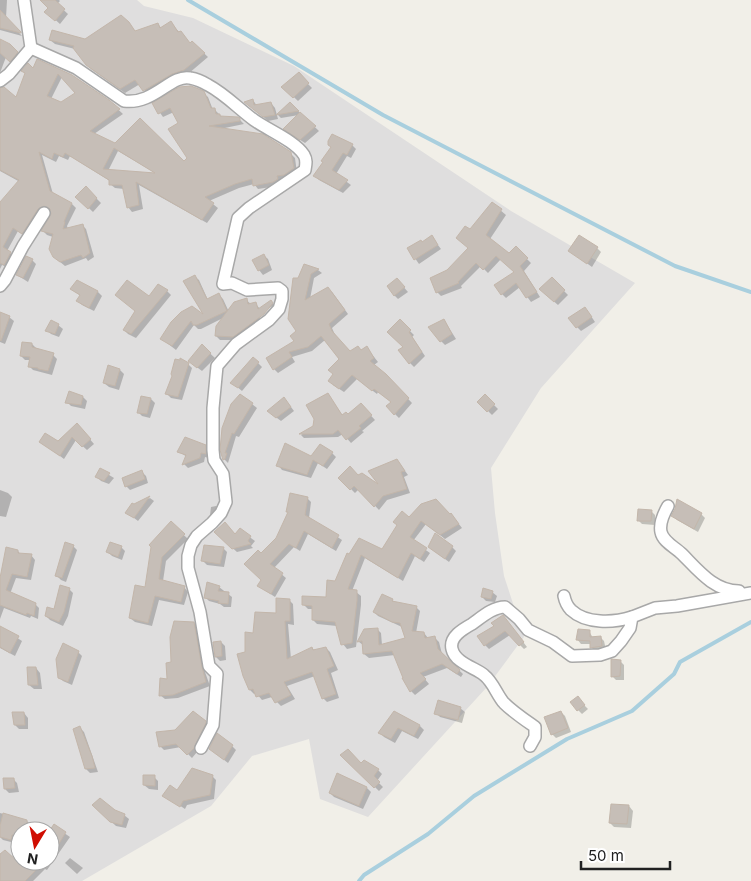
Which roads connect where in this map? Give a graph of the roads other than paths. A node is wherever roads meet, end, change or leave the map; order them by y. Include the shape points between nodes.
1 (24, 0) edge
2 (31, 48) junction
3 (0, 81) edge
4 (44, 212) dead end
5 (0, 286) edge
6 (668, 506) dead end
7 (750, 593) edge
8 (564, 596) dead end
9 (632, 617) junction
10 (530, 746) dead end
11 (201, 748) dead end

1 - 2 street
2 - 3 street
2 - 11 street via 76,68 124,101 145,99 183,78 189,77 209,85 304,154 307,162 305,170 238,218 223,284 232,283 247,290 278,288 282,299 279,309 269,320 236,344 217,366 213,450 214,460 223,474 226,502 212,524 197,536 188,556 208,666 217,674 213,725
4 - 5 street
6 - 7 street via 661,523 661,533 672,546 710,582 727,590
7 - 9 street via 655,608
8 - 9 street via 572,611 589,620
9 - 10 street via 630,628 621,641 612,651 600,655 572,656 528,630 506,607 498,607 456,636 452,650 457,658 484,675 504,703 535,727 535,737

